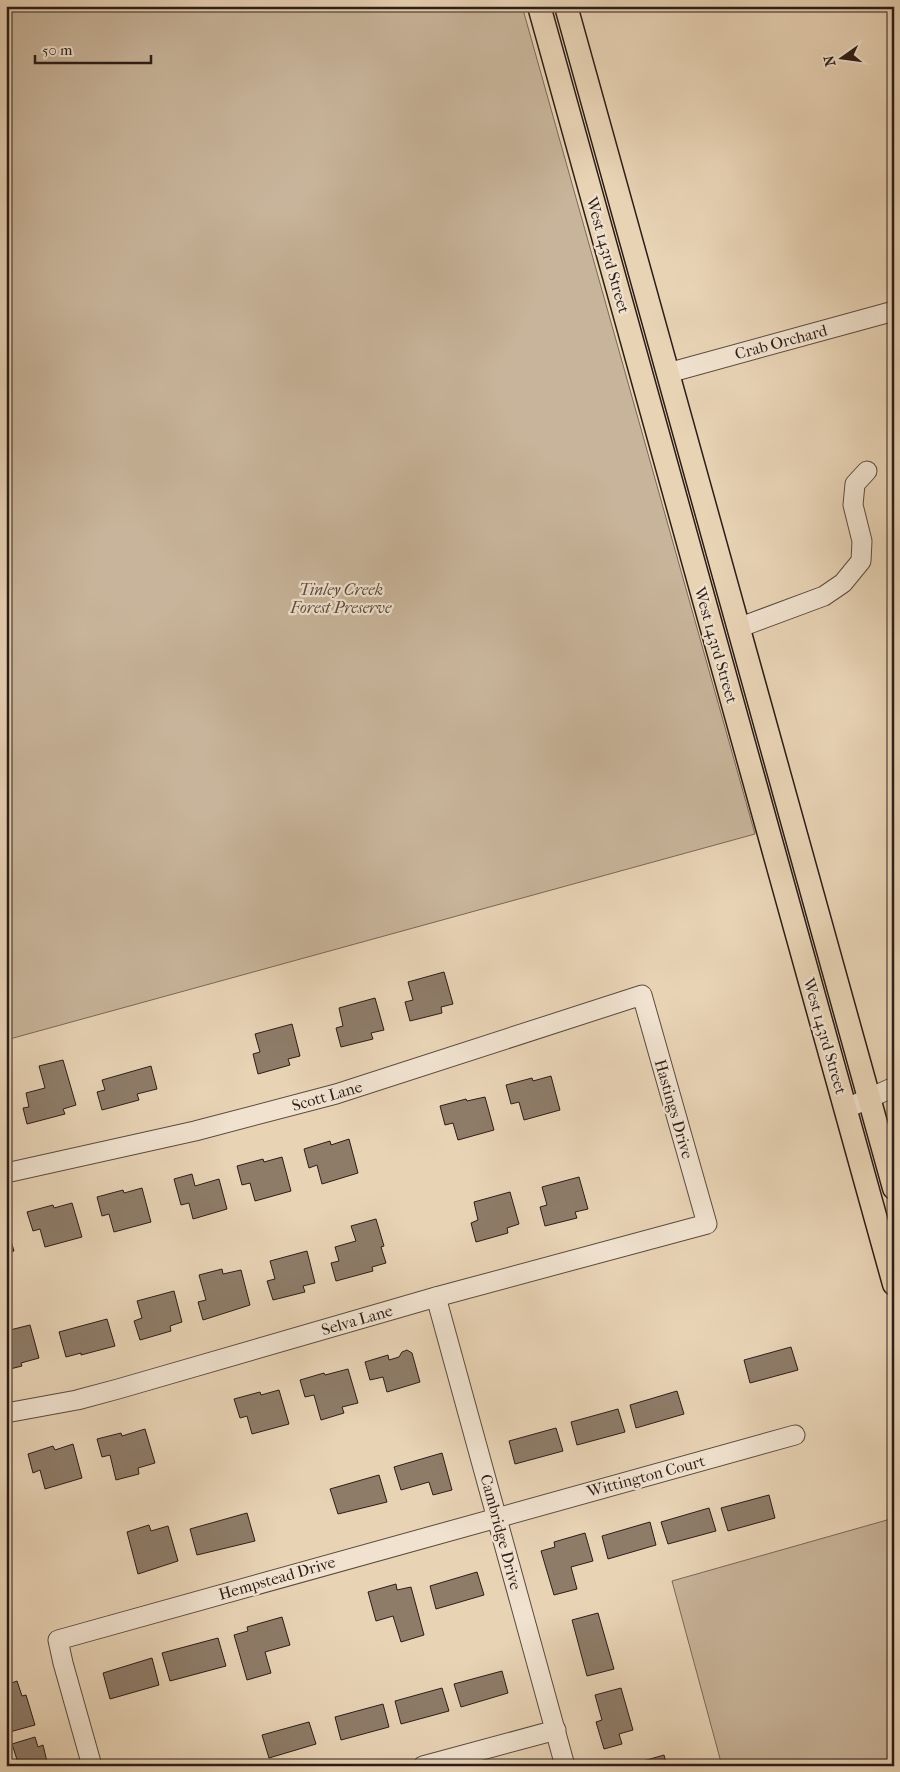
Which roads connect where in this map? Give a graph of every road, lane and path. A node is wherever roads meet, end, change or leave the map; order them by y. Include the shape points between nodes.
1 (539, 6) edge
2 (566, 6) edge
3 (894, 311) edge
4 (668, 373) junction
5 (867, 471) dead end
6 (738, 628) junction
7 (642, 995) joint
8 (894, 1088) edge
9 (869, 1099) junction
10 (845, 1109) junction
11 (6, 1173) edge
12 (894, 1188) edge
13 (707, 1224) joint
14 (894, 1284) edge
15 (436, 1297) junction
16 (6, 1412) edge
17 (795, 1434) dead end
18 (497, 1517) junction
19 (556, 1730) junction
20 (92, 1766) edge
21 (423, 1766) edge
22 (565, 1766) edge

1 - 10 main road, West 143rd Street
2 - 4 main road, West 143rd Street
3 - 4 street, Crab Orchard
4 - 6 main road, West 143rd Street
5 - 6 street via 855,484 853,505 862,541 861,561 843,583 824,596
6 - 9 main road, West 143rd Street
7 - 11 street, Scott Lane via 336,1094
7 - 13 street, Hastings Drive
8 - 9 street
9 - 10 street
9 - 12 main road, West 143rd Street
10 - 14 main road, West 143rd Street
13 - 15 street, Selva Lane
15 - 16 street, Selva Lane via 77,1400
15 - 18 street, Cambridge Drive
17 - 18 street, Wittington Court
18 - 19 street, Cambridge Drive
18 - 20 street, Hempstead Drive via 58,1640
19 - 21 street
19 - 22 street, Cambridge Drive

